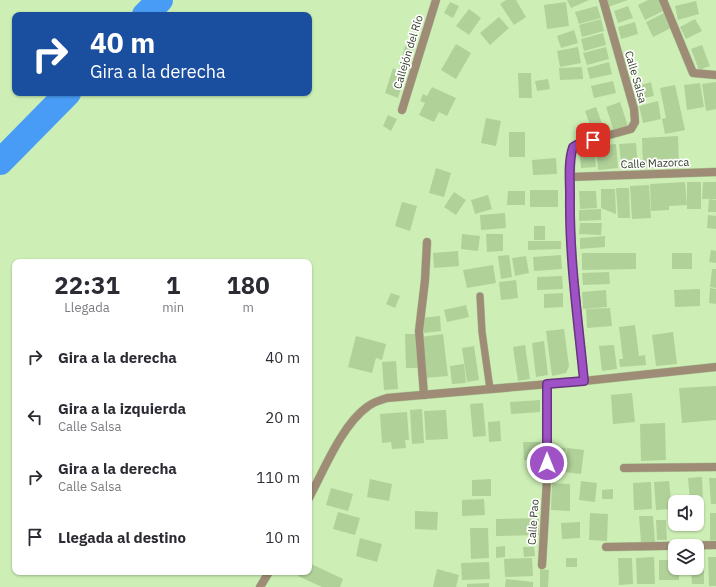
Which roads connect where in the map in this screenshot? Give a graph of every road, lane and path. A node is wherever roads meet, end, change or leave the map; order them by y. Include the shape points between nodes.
1 (436, 0) edge
2 (603, 0) edge
3 (663, 0) edge
4 (716, 75) edge
5 (402, 110) dead end
6 (716, 172) edge
7 (570, 177) junction
8 (427, 242) dead end
9 (480, 296) dead end
10 (716, 367) edge
11 (584, 381) junction
12 (547, 384) junction
13 (490, 389) junction
14 (424, 395) junction
15 (716, 466) edge
16 (624, 468) dead end
17 (312, 492) edge
18 (716, 545) edge
19 (606, 547) dead end
20 (542, 565) dead end
21 (267, 575) edge
22 (260, 587) edge

1 - 5 street, Callejón del Río
2 - 7 street, Calle Salsa via 634,109 635,122 631,129 573,147
3 - 4 street via 693,73
6 - 7 street, Calle Mazorca
7 - 11 street, Calle Salsa via 572,259
8 - 14 street via 419,331
9 - 13 lane
10 - 11 street
11 - 12 street
12 - 13 street
12 - 20 street, Calle Pao via 547,479
13 - 14 street
14 - 17 street via 386,398 368,406 355,416
15 - 16 street
18 - 19 street
21 - 22 street

